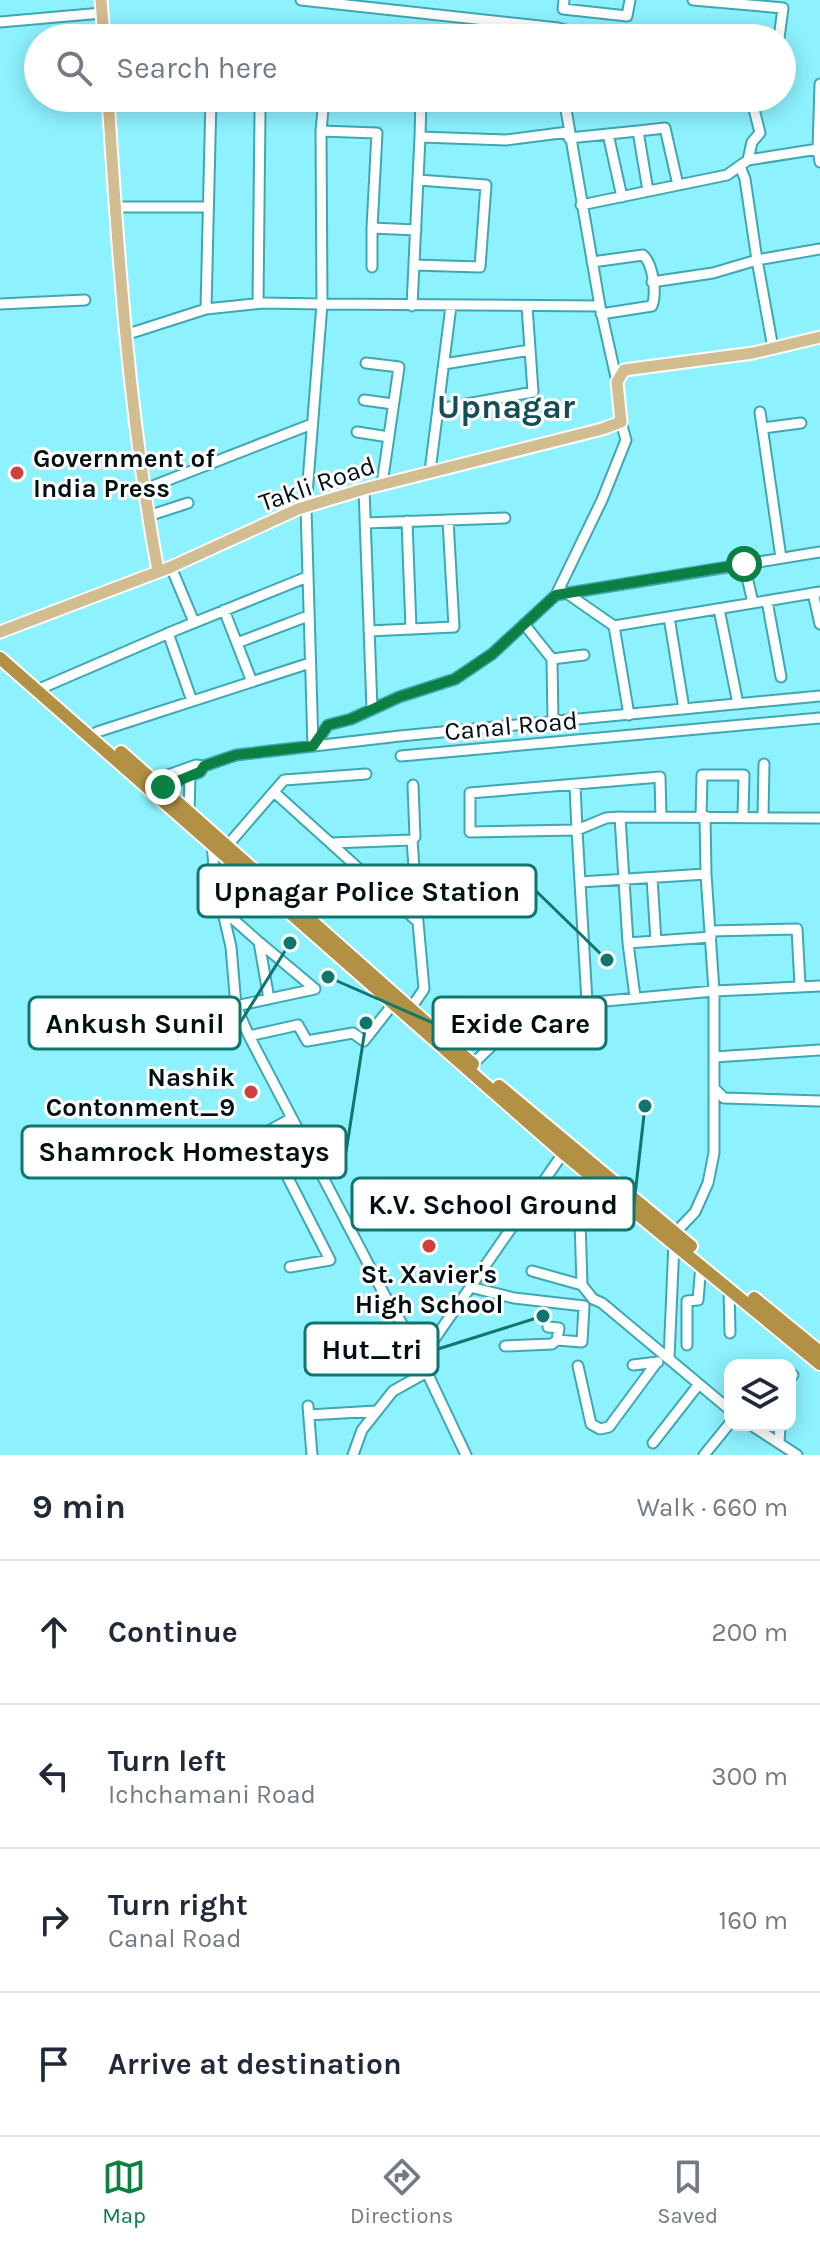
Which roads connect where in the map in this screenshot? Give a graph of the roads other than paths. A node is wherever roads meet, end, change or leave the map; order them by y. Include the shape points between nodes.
1 (101, 0) edge
2 (301, 0) edge
3 (630, 0) edge
4 (693, 0) edge
5 (563, 4) edge
6 (783, 4) edge
7 (102, 13) junction
8 (489, 21) junction
9 (0, 22) edge
10 (103, 24) edge
11 (489, 24) edge
12 (504, 24) edge
13 (561, 24) edge
14 (781, 24) edge
15 (820, 84) edge
16 (109, 112) edge
17 (211, 112) edge
18 (260, 112) dead end
19 (323, 112) edge
20 (421, 112) edge
21 (566, 112) edge
22 (757, 112) edge
23 (321, 131) junction
24 (638, 131) junction
25 (608, 134) junction
26 (569, 135) junction
27 (420, 137) junction
28 (819, 144) edge
29 (820, 162) edge
30 (744, 163) junction
31 (418, 180) junction
32 (678, 185) junction
33 (648, 191) junction
34 (622, 197) junction
35 (581, 205) junction
36 (115, 207) junction
37 (208, 207) junction
38 (372, 228) junction
39 (416, 230) junction
40 (820, 249) edge
41 (757, 260) junction
42 (592, 262) junction
43 (414, 265) junction
44 (372, 267) dead end
45 (652, 282) junction
46 (85, 300) dead end
47 (258, 303) junction
48 (0, 304) edge
49 (322, 304) junction
50 (412, 306) junction
51 (451, 306) junction
52 (527, 306) junction
53 (206, 309) junction
54 (600, 310) junction
55 (125, 335) junction
56 (820, 337) edge
57 (773, 348) junction
58 (530, 350) junction
59 (366, 363) dead end
60 (444, 364) junction
61 (617, 382) junction
62 (364, 400) dead end
63 (393, 404) junction
64 (439, 409) junction
65 (760, 412) dead end
66 (621, 422) junction
67 (801, 423) dead end
68 (312, 424) junction
69 (763, 428) junction
70 (357, 432) dead end
71 (389, 437) junction
72 (430, 471) junction
73 (382, 484) junction
74 (145, 489) junction
75 (364, 489) junction
76 (188, 503) dead end
77 (306, 507) junction
78 (148, 516) junction
79 (505, 518) dead end
80 (448, 520) junction
81 (407, 521) junction
82 (365, 523) junction
83 (820, 552) edge
84 (781, 558) junction
85 (744, 564) junction
86 (171, 567) junction
87 (158, 571) junction
88 (307, 577) junction
89 (817, 592) edge
90 (560, 594) junction
91 (767, 601) junction
92 (753, 603) junction
93 (719, 609) junction
94 (224, 610) junction
95 (308, 616) junction
96 (669, 617) junction
97 (194, 622) junction
98 (524, 624) junction
99 (820, 624) edge
100 (614, 626) junction
101 (411, 629) junction
102 (369, 631) junction
103 (0, 632) edge
104 (168, 633) junction
105 (237, 643) junction
106 (0, 649) edge
107 (584, 655) dead end
108 (0, 658) edge
109 (552, 659) junction
110 (310, 663) junction
111 (781, 677) dead end
112 (252, 682) junction
113 (40, 688) junction
114 (820, 696) edge
115 (192, 701) junction
116 (738, 704) junction
117 (372, 709) junction
118 (684, 709) junction
119 (629, 715) junction
120 (820, 718) edge
121 (553, 722) junction
122 (97, 732) junction
123 (313, 746) junction
124 (401, 756) dead end
125 (764, 764) dead end
126 (204, 766) junction
127 (366, 774) dead end
128 (190, 776) junction
129 (413, 785) dead end
130 (575, 785) junction
131 (154, 786) junction
132 (274, 792) junction
133 (189, 812) junction
134 (743, 815) junction
135 (703, 816) junction
136 (763, 816) junction
137 (620, 817) junction
138 (661, 817) junction
139 (820, 818) edge
140 (577, 830) junction
141 (412, 840) junction
142 (331, 843) junction
143 (212, 844) junction
144 (227, 846) junction
145 (706, 874) junction
146 (652, 878) junction
147 (625, 879) junction
148 (580, 882) junction
149 (224, 911) junction
150 (418, 922) junction
151 (711, 934) junction
152 (656, 941) junction
153 (259, 942) junction
154 (628, 943) junction
155 (800, 985) junction
156 (820, 986) edge
157 (714, 991) junction
158 (635, 997) junction
159 (269, 999) junction
160 (587, 1002) junction
161 (393, 1004) junction
162 (236, 1006) junction
163 (411, 1008) junction
164 (249, 1036) junction
165 (820, 1050) edge
166 (714, 1057) junction
167 (473, 1064) junction
168 (714, 1088) junction
169 (820, 1101) edge
170 (292, 1118) junction
171 (566, 1149) junction
172 (597, 1181) junction
173 (674, 1238) junction
174 (701, 1265) junction
175 (290, 1267) dead end
176 (532, 1271) dead end
177 (582, 1285) junction
178 (470, 1287) junction
179 (729, 1288) junction
180 (602, 1303) junction
181 (584, 1306) junction
182 (548, 1327) dead end
183 (730, 1333) dead end
184 (557, 1340) junction
185 (687, 1345) dead end
186 (505, 1346) dead end
187 (820, 1352) edge
188 (422, 1357) junction
189 (670, 1359) junction
190 (657, 1362) junction
191 (820, 1364) edge
192 (633, 1365) dead end
193 (578, 1366) dead end
194 (427, 1372) junction
195 (699, 1384) junction
196 (724, 1405) edge
197 (376, 1411) junction
198 (724, 1430) edge
199 (760, 1431) edge
200 (780, 1431) edge
201 (653, 1443) dead end
202 (779, 1443) junction
203 (312, 1455) edge
204 (353, 1455) edge
205 (466, 1455) edge
206 (704, 1455) edge
207 (797, 1455) edge

1 - 7 main road
2 - 8 street
3 - 5 street via 627,16
4 - 6 street
5 - 13 street
6 - 14 street
7 - 9 street
7 - 10 main road
8 - 11 street
8 - 12 street
15 - 28 street
16 - 36 main road
17 - 37 street
18 - 47 street
19 - 23 street
20 - 27 street
21 - 26 street
22 - 30 street via 760,133
23 - 38 street via 377,133
23 - 49 street
24 - 25 street
24 - 32 street via 665,128
24 - 33 street
25 - 26 street
25 - 34 street
26 - 27 street via 506,140
26 - 35 street
27 - 31 street
28 - 29 street
28 - 30 street
30 - 32 street via 727,175
30 - 41 street
31 - 39 street
31 - 43 street via 486,185 480,267
32 - 33 street
33 - 34 street
34 - 35 street
35 - 42 street
36 - 37 street
36 - 55 main road
37 - 53 street
38 - 39 street
38 - 44 street
39 - 43 street
40 - 41 street
41 - 45 street
41 - 57 street
42 - 45 street via 643,255
42 - 54 street
43 - 50 street
45 - 54 street via 652,306
46 - 48 street
47 - 49 street
47 - 53 street
49 - 50 street
49 - 68 street
50 - 51 street
51 - 52 street
51 - 60 street
52 - 54 street
52 - 58 street
53 - 55 street
54 - 61 street
55 - 74 main road
56 - 57 main road
57 - 61 main road via 624,370
58 - 60 street
58 - 64 street via 533,392
59 - 63 street via 399,367
60 - 64 street
61 - 66 main road
62 - 63 street
63 - 71 street
64 - 72 street
65 - 69 street
66 - 72 main road, Takli Road
66 - 90 street via 626,440
67 - 69 street
68 - 74 street
68 - 77 street
69 - 84 street
70 - 71 street
71 - 73 street
72 - 73 main road, Takli Road
73 - 75 main road, Takli Road
74 - 78 main road
75 - 77 main road, Takli Road
75 - 82 street
76 - 78 street
77 - 86 main road, Takli Road
77 - 88 street
78 - 87 main road
79 - 80 street
80 - 81 street
80 - 101 street via 454,627
81 - 82 street
81 - 101 street
82 - 102 street
83 - 84 street
84 - 85 street
85 - 90 street
85 - 92 street
86 - 87 main road, Takli Road
86 - 97 street
87 - 103 main road, Takli Road
88 - 94 street
88 - 95 street
89 - 91 street
89 - 99 street
90 - 98 street
90 - 100 street
91 - 92 street
91 - 111 street
92 - 93 street
93 - 96 street
93 - 116 street
94 - 97 street
94 - 105 street
95 - 105 street
95 - 110 street
96 - 100 street
96 - 118 street
97 - 104 street
98 - 109 street
98 - 117 street via 455,679
100 - 119 street
101 - 102 street
102 - 117 street
104 - 113 street
104 - 115 street
105 - 112 street
106 - 113 highway
107 - 109 street
108 - 113 highway
109 - 121 street
110 - 112 street
110 - 123 street
112 - 115 street
113 - 122 highway
113 - 131 highway
114 - 116 street, Canal Road
115 - 122 street
116 - 118 street, Canal Road
117 - 123 street via 328,725
118 - 119 street, Canal Road
119 - 121 street, Canal Road
120 - 124 street
121 - 123 street, Canal Road
122 - 131 highway
123 - 126 street, Canal Road via 236,755
125 - 136 street
126 - 128 street, Canal Road
126 - 131 street, Canal Road
127 - 132 street via 284,780
128 - 131 street, Canal Road
128 - 133 street
129 - 141 street
130 - 138 street via 660,777
130 - 140 street
130 - 140 street via 470,793 470,832
131 - 133 highway
131 - 143 highway
132 - 142 street
132 - 144 street
133 - 144 highway
134 - 135 street
134 - 135 street via 744,775 702,775
134 - 136 street
135 - 138 street
135 - 145 street
136 - 139 street
137 - 138 street
137 - 140 street
137 - 147 street
140 - 148 street
141 - 142 street
141 - 150 street
142 - 150 street
143 - 149 street
143 - 161 highway
144 - 163 highway
145 - 146 street
145 - 151 street
146 - 147 street
146 - 152 street
147 - 148 street
147 - 154 street
148 - 160 street
149 - 153 street
149 - 162 street
150 - 163 street via 424,989
151 - 152 street
151 - 155 street via 797,929
151 - 157 street
152 - 154 street
153 - 159 street
153 - 159 street via 315,989
154 - 158 street
155 - 156 street
155 - 157 street
157 - 158 street
157 - 166 street
158 - 160 street
159 - 162 street
160 - 167 street via 544,1009 520,1020
161 - 164 street via 364,1041 353,1033 307,1041 298,1025
161 - 171 highway
162 - 164 street
163 - 167 highway
164 - 170 street
165 - 166 street
166 - 168 street
167 - 171 highway
168 - 169 street via 724,1098
168 - 173 street via 714,1153 708,1183 695,1212
170 - 175 street via 265,1133 330,1260
170 - 188 street
171 - 172 highway
171 - 173 highway
171 - 178 street
172 - 173 highway
172 - 177 street via 580,1221
173 - 174 highway
173 - 187 highway
173 - 189 street
174 - 179 highway
174 - 185 street via 698,1300 687,1301
176 - 177 street
177 - 180 street
178 - 181 street
178 - 188 street
179 - 183 street
179 - 191 highway
180 - 181 street
180 - 189 street
181 - 184 street via 582,1342
182 - 184 street via 559,1328
184 - 186 street
188 - 194 street
189 - 190 street
189 - 195 street
190 - 192 street
190 - 193 street via 609,1427 600,1429 591,1424
194 - 197 street via 393,1391
194 - 205 street
195 - 196 street
195 - 201 street
197 - 203 street via 309,1410
197 - 204 street
198 - 206 street
199 - 202 street
200 - 202 street
202 - 207 street

